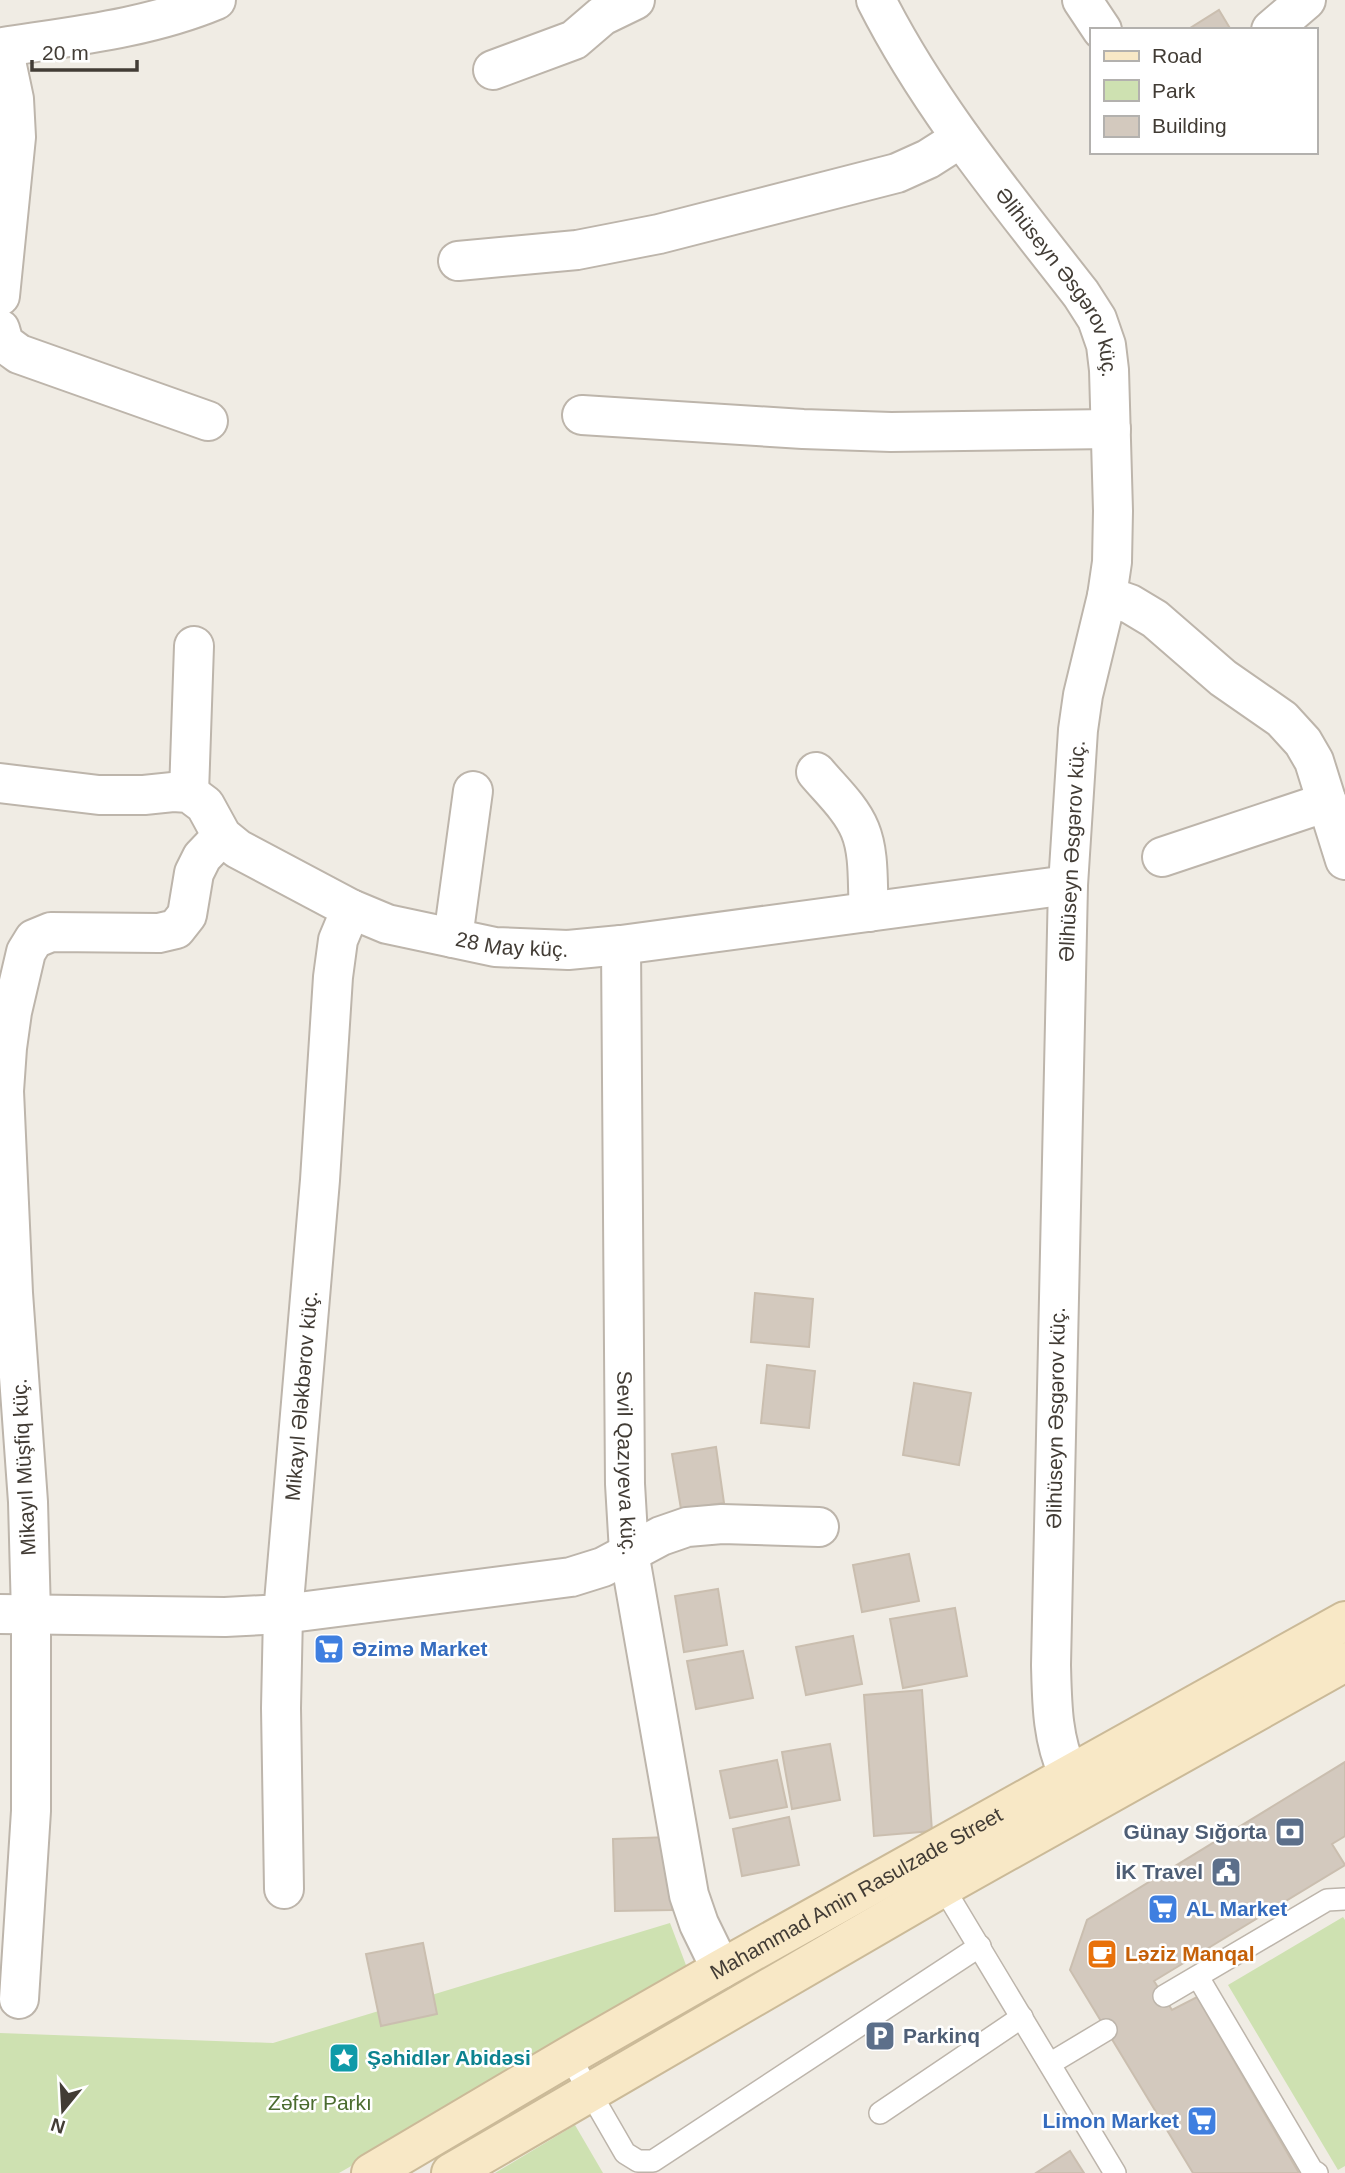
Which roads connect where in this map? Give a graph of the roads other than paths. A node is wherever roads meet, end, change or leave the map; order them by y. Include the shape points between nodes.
1 (216, 0) edge
2 (635, 0) edge
3 (876, 0) edge
4 (1082, 0) edge
5 (1306, 0) edge
6 (1101, 28) edge
7 (1273, 28) edge
8 (1, 45) edge
9 (493, 70) dead end
10 (961, 138) junction
11 (458, 261) dead end
12 (0, 296) edge
13 (0, 330) edge
14 (582, 415) dead end
15 (208, 421) dead end
16 (1111, 429) junction
17 (1107, 596) junction
18 (194, 646) dead end
19 (816, 772) dead end
20 (0, 783) edge
21 (473, 790) dead end
22 (189, 793) junction
23 (1327, 802) junction
24 (222, 836) junction
25 (1162, 857) dead end
26 (1345, 860) edge
27 (1068, 885) junction
28 (351, 909) junction
29 (869, 912) junction
30 (453, 939) junction
31 (621, 945) junction
32 (819, 1527) dead end
33 (629, 1552) junction
34 (15, 1614) edge
35 (283, 1614) junction
36 (1345, 1621) edge
37 (1345, 1662) edge
38 (1079, 1790) junction
39 (943, 1887) junction
40 (284, 1889) dead end
41 (13, 1893) edge
42 (1345, 1899) edge
43 (980, 1946) junction
44 (721, 1969) junction
45 (1198, 1977) junction
46 (1164, 1996) dead end
47 (19, 1999) dead end
48 (1022, 2017) junction
49 (1106, 2030) dead end
50 (569, 2056) junction
51 (1051, 2063) junction
52 (591, 2091) junction
53 (880, 2113) dead end
54 (637, 2167) edge
55 (371, 2173) edge
56 (451, 2173) edge
57 (1115, 2173) edge
58 (1317, 2173) edge

1 - 8 street via 125,27
2 - 9 street via 602,16 574,40
3 - 10 street, Əlihüseyn Əsgərov küç.
4 - 6 street
5 - 7 street
8 - 12 street via 14,99 16,137
10 - 11 street via 897,173 659,234 577,250
10 - 16 street, Əlihüseyn Əsgərov küç. via 1097,319 1106,345
13 - 15 street via 4,343 19,354
14 - 16 street via 878,431
16 - 17 street, Əlihüseyn Əsgərov küç. via 1114,511
17 - 23 street via 1155,619 1223,678 1282,719 1314,761
17 - 27 street, Əlihüseyn Əsgərov küç. via 1078,730
18 - 22 street
19 - 29 street via 861,832
20 - 22 street via 99,795
21 - 30 street
22 - 24 street, 28 May küç. via 205,805
23 - 25 street
23 - 26 street
24 - 28 street, 28 May küç.
24 - 34 street, Mikayıl Müşfiq küç. via 194,873 187,915 176,929 159,933 51,932 34,939 26,952 12,1012 5,1091 28,1502
27 - 29 street, 28 May küç.
27 - 38 street, Əlihüseyn Əsgərov küç. via 1051,1665 1057,1738
28 - 30 street, 28 May küç. via 387,924
28 - 35 street, Mikayıl Ələkbərov küç. via 338,940 333,977
29 - 31 street, 28 May küç.
30 - 31 street, 28 May küç. via 568,950
31 - 33 street, Sevil Qazıyeva küç.
32 - 33 street via 687,1527
33 - 35 street via 603,1567 570,1577
33 - 44 street, Sevil Qazıyeva küç. via 690,1895
34 - 35 street
34 - 41 street, Mikayıl Müşfiq küç. via 31,1811
35 - 40 street, Mikayıl Ələkbərov küç.
36 - 38 main road, Mahammad Amin Rasulzade Street
37 - 38 main road, Mahammad Amin Rasulzade Street
38 - 39 main road, Mahammad Amin Rasulzade Street
38 - 44 main road, Mahammad Amin Rasulzade Street
39 - 43 lane
39 - 52 main road, Mahammad Amin Rasulzade Street
41 - 47 street, Mikayıl Müşfiq küç.
42 - 45 lane via 1327,1900
43 - 48 lane
43 - 54 lane via 666,2153
44 - 50 main road, Mahammad Amin Rasulzade Street
45 - 46 lane
45 - 58 lane
48 - 51 lane
48 - 53 lane
49 - 51 lane
50 - 52 lane
50 - 55 main road, Mahammad Amin Rasulzade Street
51 - 57 lane
52 - 54 lane
52 - 56 main road, Mahammad Amin Rasulzade Street

